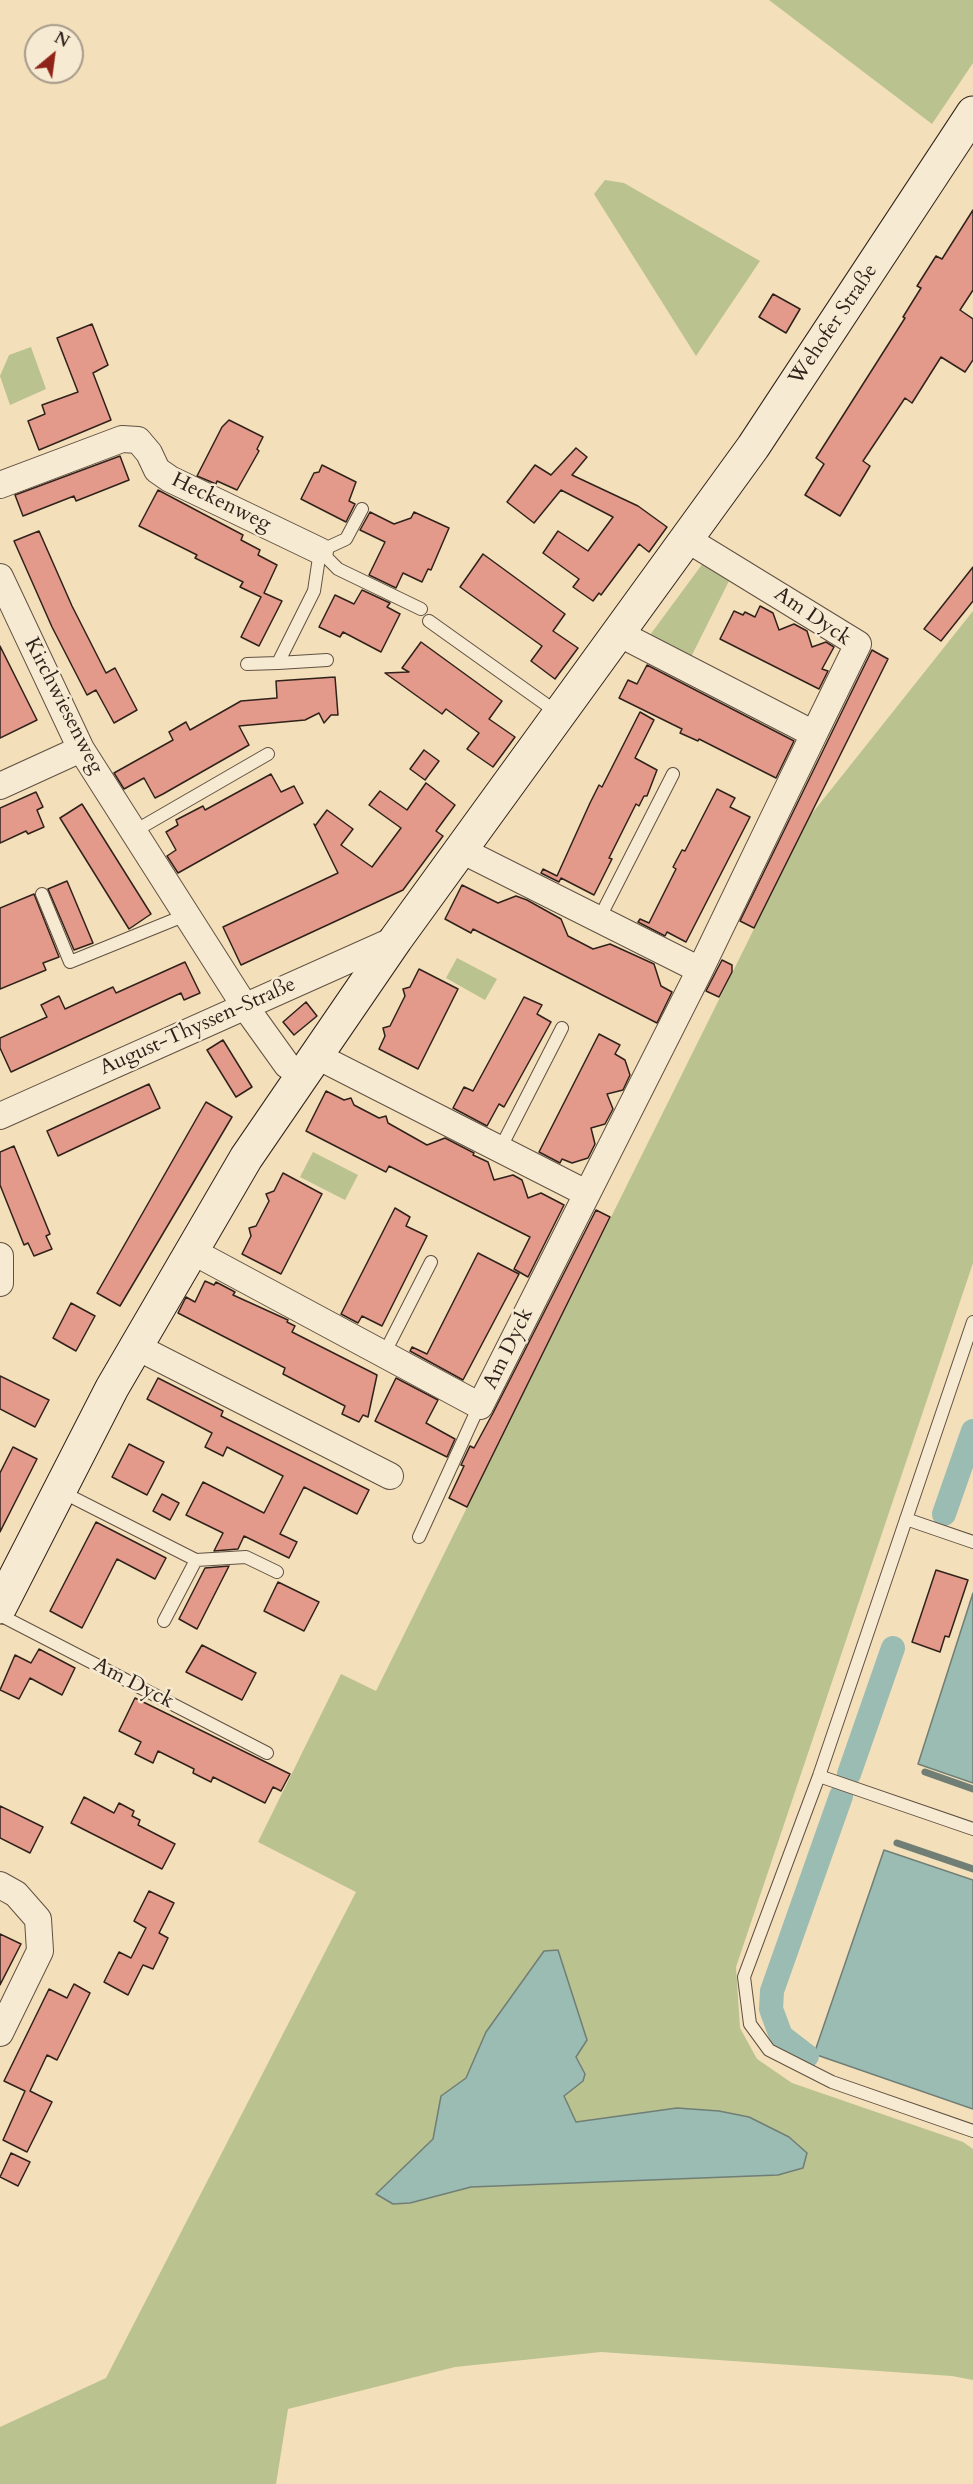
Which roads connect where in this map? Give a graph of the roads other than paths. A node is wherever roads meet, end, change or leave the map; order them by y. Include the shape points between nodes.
1 (973, 113) edge
2 (0, 485) edge
3 (362, 509) dead end
4 (687, 535) junction
5 (320, 551) junction
6 (0, 577) edge
7 (421, 609) dead end
8 (429, 621) dead end
9 (618, 633) junction
10 (327, 660) dead end
11 (278, 663) junction
12 (247, 664) dead end
13 (559, 714) junction
14 (814, 734) junction
15 (81, 749) junction
16 (268, 754) dead end
17 (673, 774) dead end
18 (0, 786) edge
19 (133, 832) junction
20 (461, 850) junction
21 (42, 894) dead end
22 (186, 915) junction
23 (599, 919) junction
24 (396, 939) junction
25 (700, 970) junction
26 (244, 1005) junction
27 (562, 1028) dead end
28 (309, 1065) junction
29 (0, 1116) edge
30 (500, 1149) junction
31 (586, 1193) junction
32 (190, 1250) junction
33 (0, 1256) edge
34 (431, 1262) dead end
35 (0, 1283) edge
36 (973, 1322) edge
37 (135, 1346) junction
38 (384, 1354) junction
39 (479, 1406) junction
40 (390, 1476) dead end
41 (59, 1490) junction
42 (906, 1519) junction
43 (419, 1537) dead end
44 (973, 1542) edge
45 (196, 1560) junction
46 (277, 1572) dead end
47 (4, 1587) edge
48 (0, 1615) edge
49 (164, 1621) dead end
50 (267, 1753) dead end
51 (819, 1776) junction
52 (973, 1829) edge
53 (0, 1885) edge
54 (0, 2033) edge
55 (973, 2131) edge

1 - 4 main road, Wehofer Straße via 753,447
2 - 5 street, Heckenweg via 122,439 138,440 157,470 170,479
3 - 5 lane via 346,539
4 - 9 main road
4 - 14 street, Am Dyck via 858,644
5 - 7 lane, Heckenweg via 338,569
5 - 11 lane via 314,591
6 - 15 street, Kirchwiesenweg
8 - 13 lane
9 - 13 main road
9 - 14 street
10 - 11 lane
11 - 12 lane
13 - 20 main road
14 - 25 street, Am Dyck
15 - 18 street
15 - 19 street, Kirchwiesenweg
16 - 19 lane
17 - 23 lane
19 - 22 street, Kirchwiesenweg
20 - 23 street
20 - 24 main road
21 - 22 lane via 70,962
22 - 26 street, Kirchwiesenweg
23 - 25 street
24 - 26 street, August-Thyssen-Straße
24 - 28 main road
25 - 31 street, Am Dyck
26 - 28 street, Kirchwiesenweg via 286,1065
26 - 29 street, August-Thyssen-Straße
27 - 30 lane
28 - 30 street
28 - 32 main road
30 - 31 street
31 - 39 street, Am Dyck
32 - 37 main road
32 - 38 street, Am Dyck
33 - 35 street
34 - 38 lane
36 - 42 lane
37 - 40 street
37 - 41 main road
38 - 39 street, Am Dyck
39 - 43 lane
41 - 45 lane
41 - 47 main road
42 - 44 lane
42 - 51 lane
45 - 46 lane via 246,1557
45 - 49 lane
48 - 50 lane, Am Dyck
51 - 52 lane
51 - 55 lane via 744,1977 750,2024 769,2050 831,2082
53 - 54 street via 16,1894 38,1919 40,1951

